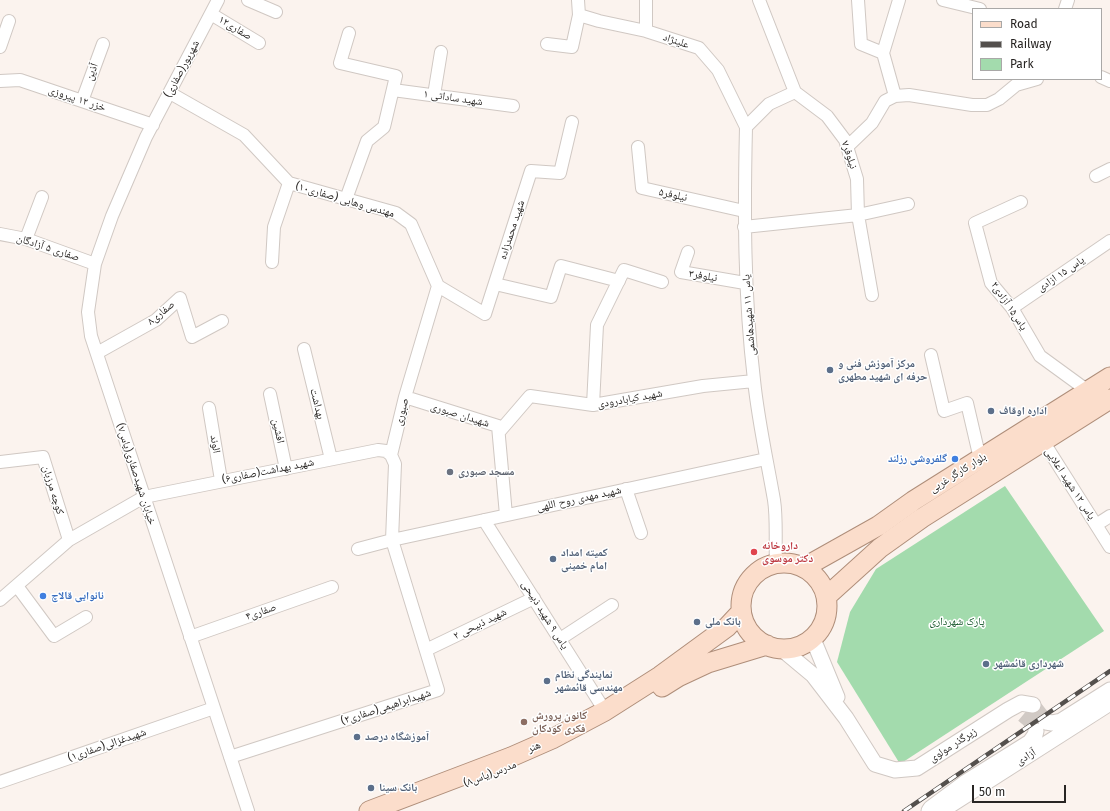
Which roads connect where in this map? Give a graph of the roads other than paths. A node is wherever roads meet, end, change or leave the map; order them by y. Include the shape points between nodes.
1 (218, 0) edge
2 (248, 0) edge
3 (578, 0) edge
4 (646, 0) edge
5 (759, 0) edge
6 (858, 0) edge
7 (899, 0) edge
8 (943, 0) edge
9 (976, 8) edge
10 (276, 12) dead end
11 (211, 14) junction
12 (579, 15) junction
13 (9, 21) dead end
14 (646, 31) junction
15 (349, 33) dead end
16 (259, 43) dead end
17 (103, 44) dead end
18 (546, 44) dead end
19 (0, 47) edge
20 (441, 52) dead end
21 (883, 53) junction
22 (1034, 80) edge
23 (0, 81) edge
24 (393, 90) junction
25 (795, 92) junction
26 (170, 93) junction
27 (434, 95) junction
28 (895, 96) junction
29 (82, 101) junction
30 (513, 106) dead end
31 (572, 122) dead end
32 (153, 124) junction
33 (746, 127) junction
34 (146, 137) joint
35 (638, 147) dead end
36 (847, 147) junction
37 (1110, 169) edge
38 (1096, 176) dead end
39 (289, 183) junction
40 (42, 197) dead end
41 (346, 199) junction
42 (1021, 202) dead end
43 (908, 204) dead end
44 (744, 211) junction
45 (858, 215) junction
46 (744, 227) junction
47 (0, 234) edge
48 (26, 239) junction
49 (1110, 241) edge
50 (688, 252) dead end
51 (272, 262) dead end
52 (95, 264) junction
53 (619, 281) junction
54 (662, 282) dead end
55 (745, 283) junction
56 (495, 284) junction
57 (438, 286) junction
58 (872, 295) dead end
59 (1012, 308) junction
60 (222, 321) dead end
61 (304, 349) dead end
62 (96, 353) junction
63 (931, 354) dead end
64 (1110, 377) edge
65 (754, 381) junction
66 (1088, 391) junction
67 (270, 394) dead end
68 (405, 398) junction
69 (1110, 399) edge
70 (593, 405) junction
71 (209, 408) dead end
72 (499, 432) junction
73 (1043, 441) junction
74 (391, 455) junction
75 (331, 459) junction
76 (766, 459) junction
77 (980, 459) junction
78 (0, 462) edge
79 (286, 469) junction
80 (990, 475) junction
81 (222, 480) junction
82 (626, 489) junction
83 (144, 496) junction
84 (506, 515) junction
85 (1110, 516) edge
86 (484, 520) junction
87 (1096, 525) junction
88 (641, 533) dead end
89 (69, 540) junction
90 (392, 540) junction
91 (1110, 547) edge
92 (358, 549) dead end
93 (776, 563) junction
94 (804, 567) junction
95 (16, 586) junction
96 (332, 587) dead end
97 (827, 596) junction
98 (534, 598) junction
99 (0, 600) edge
100 (612, 605) dead end
101 (741, 612) junction
102 (86, 617) dead end
103 (190, 637) junction
104 (560, 639) junction
105 (813, 639) junction
106 (775, 647) junction
107 (426, 650) junction
108 (1110, 690) edge
109 (1110, 703) edge
110 (214, 708) junction
111 (1028, 710) tunnel mouth
112 (605, 711) junction
113 (846, 718) junction
114 (230, 757) junction
115 (0, 782) edge
116 (248, 811) edge
117 (369, 811) edge
118 (395, 811) edge
119 (930, 811) edge
120 (941, 811) edge

1 - 11 street, شهریور(صفاری)
2 - 10 street
3 - 12 street
4 - 14 street
5 - 25 street
6 - 21 street via 861,44
7 - 21 street
8 - 9 street
11 - 16 street, صفاری۱۲
11 - 26 street, شهریور(صفاری)
12 - 14 street, علینژاد
12 - 18 street via 572,47
13 - 19 street
14 - 33 street, علینژاد via 699,48 718,70
15 - 24 street via 340,64 396,76
17 - 29 street, آذین
20 - 27 street
21 - 28 street
22 - 28 street via 1016,85 999,99 987,104 972,105 909,94
23 - 29 street, خزر ۱۲ پیروزی via 20,80
24 - 27 street, شهید ساداتی ۱
24 - 41 street via 384,127 368,141
25 - 33 street via 769,104
25 - 36 street, نیلوفر۷ via 827,116 845,140
26 - 32 street, شهریور(صفاری)
26 - 39 street, مهندس وهابی (صفاری۱۰) via 244,135
27 - 30 street, شهید ساداتی ۱
28 - 36 street via 884,101 872,123
29 - 32 street, خزر ۱۲ پیروزی
31 - 56 street, شهید محمدزاده via 560,173 531,171
32 - 34 street, شهریور(صفاری)
33 - 44 street, یاس ۱۱ شهیدهاشمی
34 - 52 street, خیابان شهیدصفاری(یاس۷) via 112,216
35 - 44 street, نیلوفر۵ via 642,188
36 - 45 street, نیلوفر۷ via 857,179
37 - 38 street
39 - 41 street, مهندس وهابی (صفاری۱۰)
39 - 51 street via 274,227
40 - 48 street
41 - 57 street, مهندس وهابی (صفاری۱۰) via 396,213 411,224
42 - 59 street, یاس۱۵ آزادی۲ via 975,222 991,283
43 - 45 street
44 - 46 street, یاس ۱۱ شهیدهاشمی
45 - 46 street
45 - 58 street, نیلوفر۷
46 - 55 street, یاس ۱۱ شهیدهاشمی
47 - 48 street, صفاری ۵ آزادگان
48 - 52 street, صفاری ۵ آزادگان
49 - 59 street, یاس ۱۵ ازادی
50 - 55 street, نیلوفر۳ via 681,272
52 - 62 street, خیابان شهیدصفاری(یاس۷) via 88,312
53 - 54 street via 624,270
53 - 56 street via 561,266 551,297
53 - 70 street via 597,325
55 - 65 street, یاس ۱۱ شهیدهاشمی
56 - 57 street, شهید محمدزاده via 485,314
57 - 68 street, صبوری
59 - 66 street, یاس۱۵ آزادی۲ via 1040,356
60 - 62 street, صفاری۸ via 192,337 180,298 156,320
61 - 75 street, بهداشت
62 - 83 street, خیابان شهیدصفاری(یاس۷)
63 - 77 street via 944,412 967,403
64 - 66 main road, بلوار کارگر غربی
65 - 70 street, شهید کیابادرودی via 703,386
65 - 76 street, یاس ۱۱ شهیدهاشمی
66 - 77 main road, بلوار کارگر غربی
67 - 79 street, افشین
68 - 72 street, شهیدان صبوری via 498,426
68 - 74 street, صبوری
69 - 73 main road, بلوار کارگر غربی
70 - 72 street, شهید کیابادرودی via 530,396
71 - 81 street, الوند
72 - 84 street, شهیدان صبوری
73 - 80 main road, بلوار کارگر غربی
73 - 87 street, یاس ۱۲ شهید اعلایی
74 - 75 street, شهید بهداشت(صفاری۶) via 378,450
74 - 90 street, صبوری via 396,464
75 - 79 street, شهید بهداشت(صفاری۶)
76 - 82 street, شهید مهدی روح اللهی
76 - 93 street, یاس ۱۱ شهیدهاشمی via 774,501
77 - 80 main road
77 - 94 main road, بلوار کارگر غربی via 878,526
78 - 89 street, کوچه مرزبان via 43,457
79 - 81 street, شهید بهداشت(صفاری۶)
80 - 97 main road, بلوار کارگر غربی via 880,548
81 - 83 street, شهید بهداشت(صفاری۶)
82 - 84 street, شهید مهدی روح اللهی
82 - 88 street
83 - 89 street, شهید بهداشت(صفاری۶)
83 - 103 street, خیابان شهیدصفاری(یاس۷)
84 - 86 street, شهید مهدی روح اللهی
85 - 87 street
86 - 90 street, شهید مهدی روح اللهی
86 - 98 street, یاس ۹ شهید ذبیحی
87 - 91 street, یاس ۱۲ شهید اعلایی
89 - 95 street, شهید بهداشت(صفاری۶)
90 - 92 street, شهید مهدی روح اللهی
90 - 107 street, شهیدابراهیمی(صفاری۲)
93 - 94 main road via 791,563
93 - 101 main road via 764,567 753,575 745,586 741,598
94 - 97 main road via 816,576
95 - 99 street, شهید بهداشت(صفاری۶)
95 - 102 street via 54,636
96 - 103 street, صفاری۴
97 - 105 main road via 827,616
98 - 104 street, یاس ۹ شهید ذبیحی
98 - 107 street, شهید ذبیحی ۲
100 - 104 street
101 - 106 main road via 747,628 758,641
101 - 112 main road, هنر via 726,627 660,676
103 - 110 street, خیابان شهیدصفاری(یاس۷)
104 - 112 street, یاس ۹ شهید ذبیحی
105 - 106 main road via 802,645
105 - 113 street
106 - 113 street via 813,675
106 - 118 main road, مدرس(یاس۸) via 708,663 678,677 555,748
107 - 114 street, شهیدابراهیمی(صفاری۲) via 438,690
108 - 119 street via 1061,721 1041,726 1030,742 966,782
109 - 120 street, آزادی
110 - 114 street, خیابان شهیدصفاری(یاس۷)
110 - 115 street, شهیدغزالی(صفاری۱)
111 - 113 street, زیرگذر مولوی via 1021,703 917,768 895,770 875,764
112 - 117 main road, هنر via 511,757
114 - 116 street, خیابان شهیدصفاری(یاس۷)

